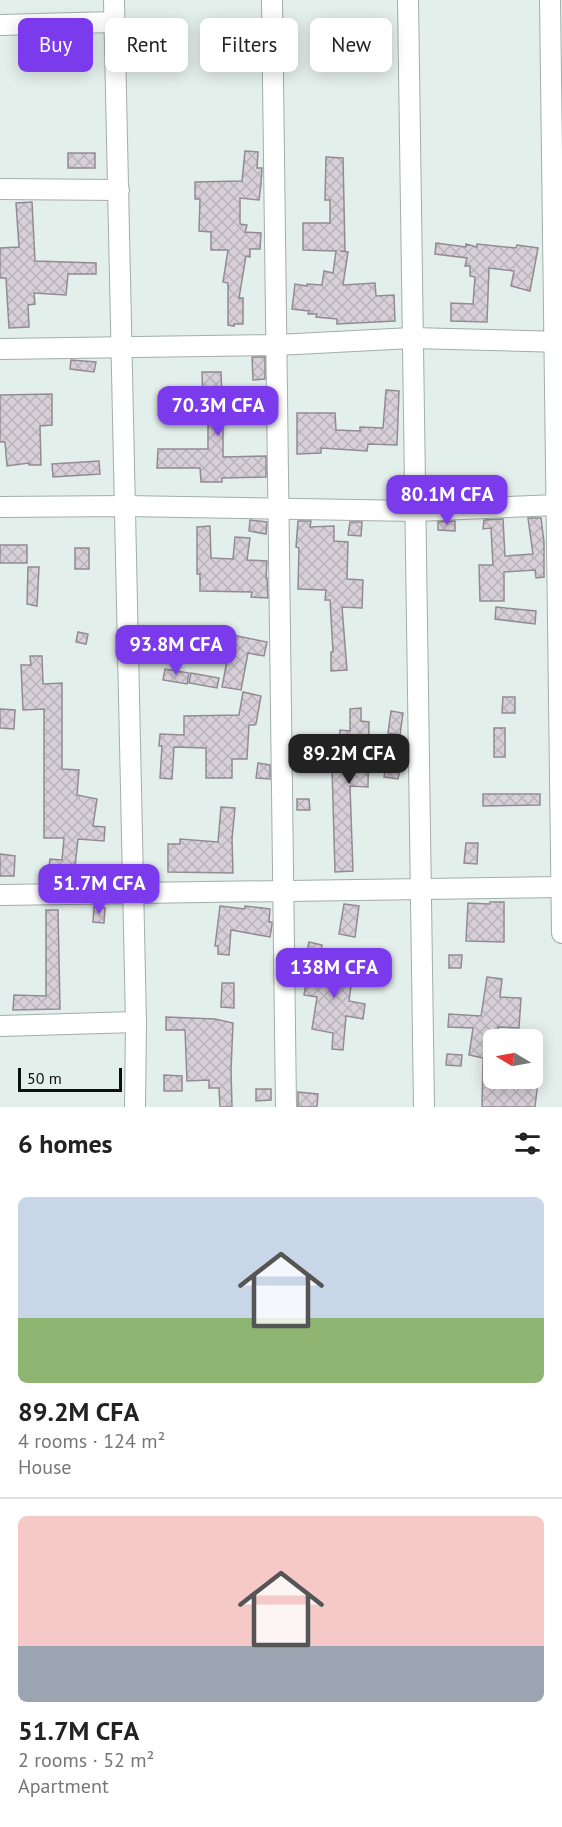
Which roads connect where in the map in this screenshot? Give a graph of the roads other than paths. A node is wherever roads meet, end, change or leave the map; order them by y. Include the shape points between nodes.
1 (114, 0) edge
2 (272, 0) edge
3 (408, 0) edge
4 (550, 0) edge
5 (115, 18) edge
6 (105, 22) edge
7 (0, 25) edge
8 (116, 72) edge
9 (0, 189) edge
10 (118, 190) junction
11 (412, 338) junction
12 (558, 342) edge
13 (277, 345) junction
14 (121, 347) junction
15 (0, 349) edge
16 (557, 505) junction
17 (125, 506) junction
18 (0, 507) edge
19 (279, 509) junction
20 (416, 511) junction
21 (422, 887) junction
22 (561, 887) edge
23 (285, 892) junction
24 (133, 894) junction
25 (0, 895) edge
26 (562, 933) edge
27 (136, 1022) junction
28 (0, 1026) edge
29 (135, 1107) edge
30 (286, 1107) edge
31 (424, 1107) edge

1 - 5 street
2 - 13 street
3 - 11 street
4 - 12 street
6 - 7 street
8 - 10 street
9 - 10 street
10 - 14 street
11 - 12 street
11 - 13 street
11 - 20 street
12 - 16 street
13 - 14 street
13 - 19 street
14 - 15 street
14 - 17 street
16 - 20 street
16 - 22 street
17 - 18 street
17 - 19 street
17 - 24 street
19 - 20 street
19 - 23 street
20 - 21 street
21 - 22 street
21 - 23 street
21 - 31 street
22 - 26 street
23 - 24 street
23 - 30 street
24 - 25 street
24 - 27 street
27 - 28 street
27 - 29 street

